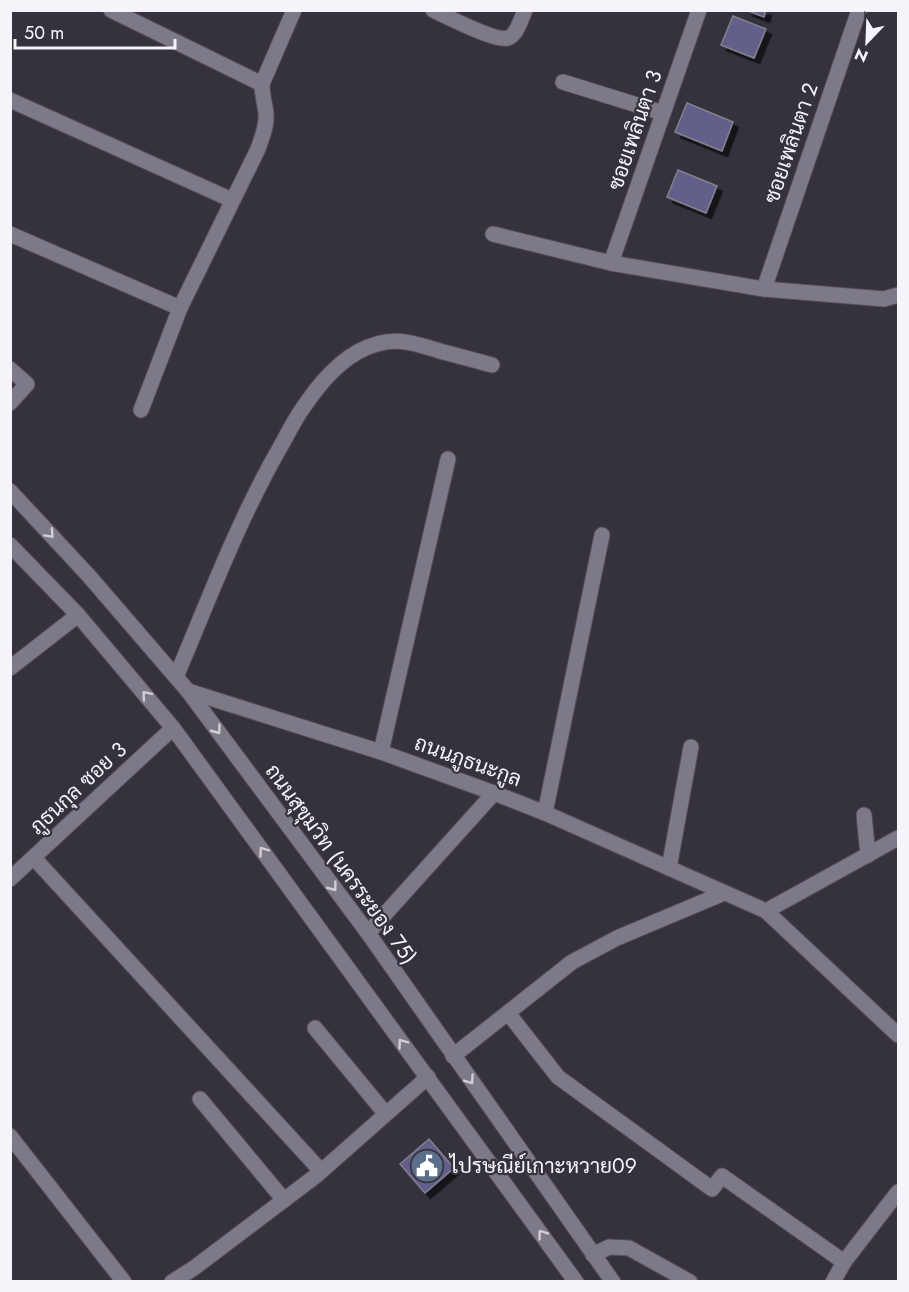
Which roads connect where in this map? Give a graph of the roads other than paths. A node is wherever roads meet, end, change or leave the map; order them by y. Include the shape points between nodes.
1 (111, 10) edge
2 (294, 10) edge
3 (433, 10) edge
4 (525, 10) edge
5 (699, 10) edge
6 (859, 10) edge
7 (563, 82) dead end
8 (262, 84) junction
9 (10, 100) edge
10 (663, 113) junction
11 (232, 200) junction
12 (10, 234) edge
13 (492, 234) dead end
14 (611, 263) junction
15 (764, 289) junction
16 (897, 296) edge
17 (180, 308) junction
18 (492, 365) dead end
19 (10, 369) edge
20 (10, 403) edge
21 (141, 410) dead end
22 (448, 459) dead end
23 (10, 491) edge
24 (602, 535) dead end
25 (10, 545) edge
26 (78, 615) junction
27 (10, 668) edge
28 (176, 677) junction
29 (188, 691) junction
30 (173, 728) junction
31 (691, 747) dead end
32 (381, 752) junction
33 (494, 793) junction
34 (545, 813) junction
35 (864, 815) dead end
36 (898, 838) edge
37 (868, 855) junction
38 (34, 858) junction
39 (669, 868) junction
40 (10, 879) edge
41 (724, 892) junction
42 (766, 911) junction
43 (368, 933) junction
44 (508, 1013) junction
45 (315, 1028) dead end
46 (898, 1035) edge
47 (453, 1056) junction
48 (428, 1077) junction
49 (200, 1099) dead end
50 (385, 1113) junction
51 (10, 1136) edge
52 (321, 1171) junction
53 (898, 1192) edge
54 (284, 1200) junction
55 (593, 1255) junction
56 (844, 1262) junction
57 (182, 1279) edge
58 (124, 1281) edge
59 (576, 1281) edge
60 (613, 1281) edge
61 (690, 1281) edge
62 (833, 1281) edge

1 - 8 street
2 - 8 street
3 - 4 street via 498,38 514,33
5 - 10 street, ซอยเพลินตา 3
6 - 15 street, ซอยเพลินตา 2
7 - 10 street
8 - 11 street via 265,130
9 - 11 street
10 - 14 street, ซอยเพลินตา 3
11 - 17 street
12 - 17 street
13 - 14 street
14 - 15 street
15 - 16 street via 884,300
17 - 21 street
18 - 28 street via 411,342 393,341 362,350 338,366 304,406 271,464 241,522
19 - 20 street via 27,384
22 - 32 street
23 -> 28 street, ถนนสุขุมวิท (นครระยอง 75)
24 - 34 street
25 - 26 street
26 - 27 street
30 -> 26 street
28 - 29 street, ถนนสุขุมวิท (นครระยอง 75)
29 - 32 street, ถนนภูธนะกูล
29 -> 43 street, ถนนสุขุมวิท (นครระยอง 75)
30 - 38 street, ภูธนกุล ซอย 3
48 -> 30 street
31 - 39 street
32 - 33 street, ถนนภูธนะกูล
33 - 34 street, ถนนภูธนะกูล
33 - 43 street
34 - 39 street, ถนนภูธนะกูล
35 - 37 street
36 - 37 street
37 - 42 street
38 - 40 street, ภูธนกุล ซอย 3
38 - 52 street
39 - 41 street, ถนนภูธนะกูล
41 - 42 street, ถนนภูธนะกูล
41 - 44 street via 572,962
42 - 46 street, ถนนภูธนะกูล
43 - 47 street, ถนนสุขุมวิท (นครระยอง 75)
44 - 47 street
44 - 56 street via 558,1077 712,1189 722,1176
45 - 50 street
47 -> 55 street, ถนนสุขุมวิท (นครระยอง 75)
48 - 50 street
59 -> 48 street
49 - 54 street
50 - 52 street
51 - 58 street
52 - 54 street
53 - 56 street
54 - 57 street
55 - 60 street, ถนนสุขุมวิท (นครระยอง 75)
55 - 61 street via 609,1247 629,1248
56 - 62 street

